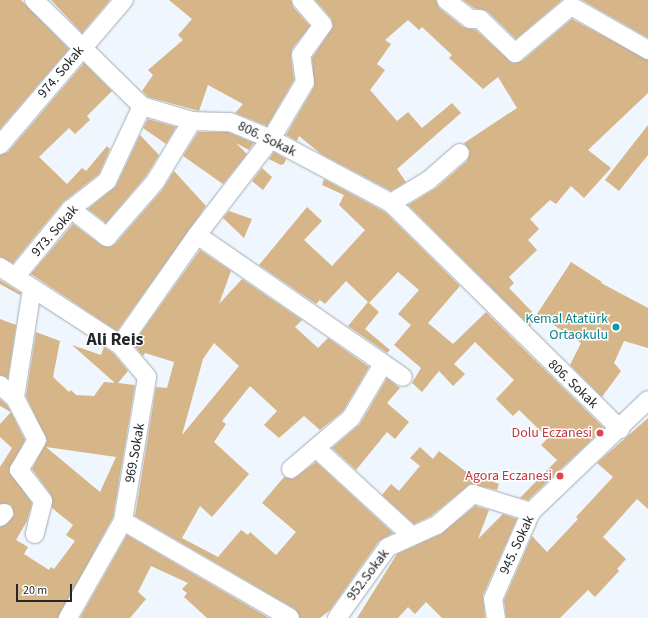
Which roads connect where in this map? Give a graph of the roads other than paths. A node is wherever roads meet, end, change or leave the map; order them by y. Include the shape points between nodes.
1 (124, 0) edge
2 (301, 0) edge
3 (446, 0) edge
4 (38, 1) edge
5 (317, 8) edge
6 (83, 46) junction
7 (648, 50) edge
8 (142, 106) junction
9 (192, 121) junction
10 (271, 139) junction
11 (0, 145) edge
12 (460, 153) dead end
13 (390, 203) junction
14 (71, 209) junction
15 (197, 235) junction
16 (0, 268) edge
17 (16, 276) junction
18 (32, 289) junction
19 (120, 345) junction
20 (383, 364) junction
21 (403, 377) dead end
22 (0, 385) edge
23 (15, 398) junction
24 (648, 400) edge
25 (620, 429) junction
26 (316, 448) junction
27 (291, 469) dead end
28 (531, 512) junction
29 (123, 521) junction
30 (35, 534) dead end
31 (412, 536) junction
32 (68, 618) edge
33 (290, 618) edge
34 (337, 618) edge
35 (496, 618) edge

1 - 6 street, 974. Sokak
2 - 5 street
3 - 7 street via 470,19 480,19 515,52 571,6
4 - 6 street, 806. Sokak
5 - 10 street via 323,25 301,55 305,82
6 - 8 street, 806. Sokak
6 - 11 street, 974. Sokak
8 - 9 street, 806. Sokak
8 - 14 street, 973. Sokak via 108,181
9 - 10 street, 806. Sokak via 230,122
9 - 14 street via 154,182 107,237
10 - 13 street, 806. Sokak
10 - 15 street
12 - 13 street via 429,180
13 - 25 street, 806. Sokak
14 - 17 street, 973. Sokak
15 - 19 street
15 - 20 street
16 - 17 street, 969.Sokak
17 - 18 street, 969.Sokak
18 - 19 street, 969.Sokak
18 - 23 street
19 - 29 street, 969.Sokak via 148,377
20 - 21 street
20 - 26 street via 351,418
22 - 23 street
23 - 30 street via 37,440 19,470 43,501
24 - 25 street, 945. Sokak
25 - 28 street, 945. Sokak
26 - 27 street
26 - 31 street
28 - 31 street, 952.Sokak via 474,494 437,525
28 - 35 street, 945. Sokak via 493,599
29 - 32 street
29 - 33 street
31 - 34 street, 952.Sokak via 388,547

